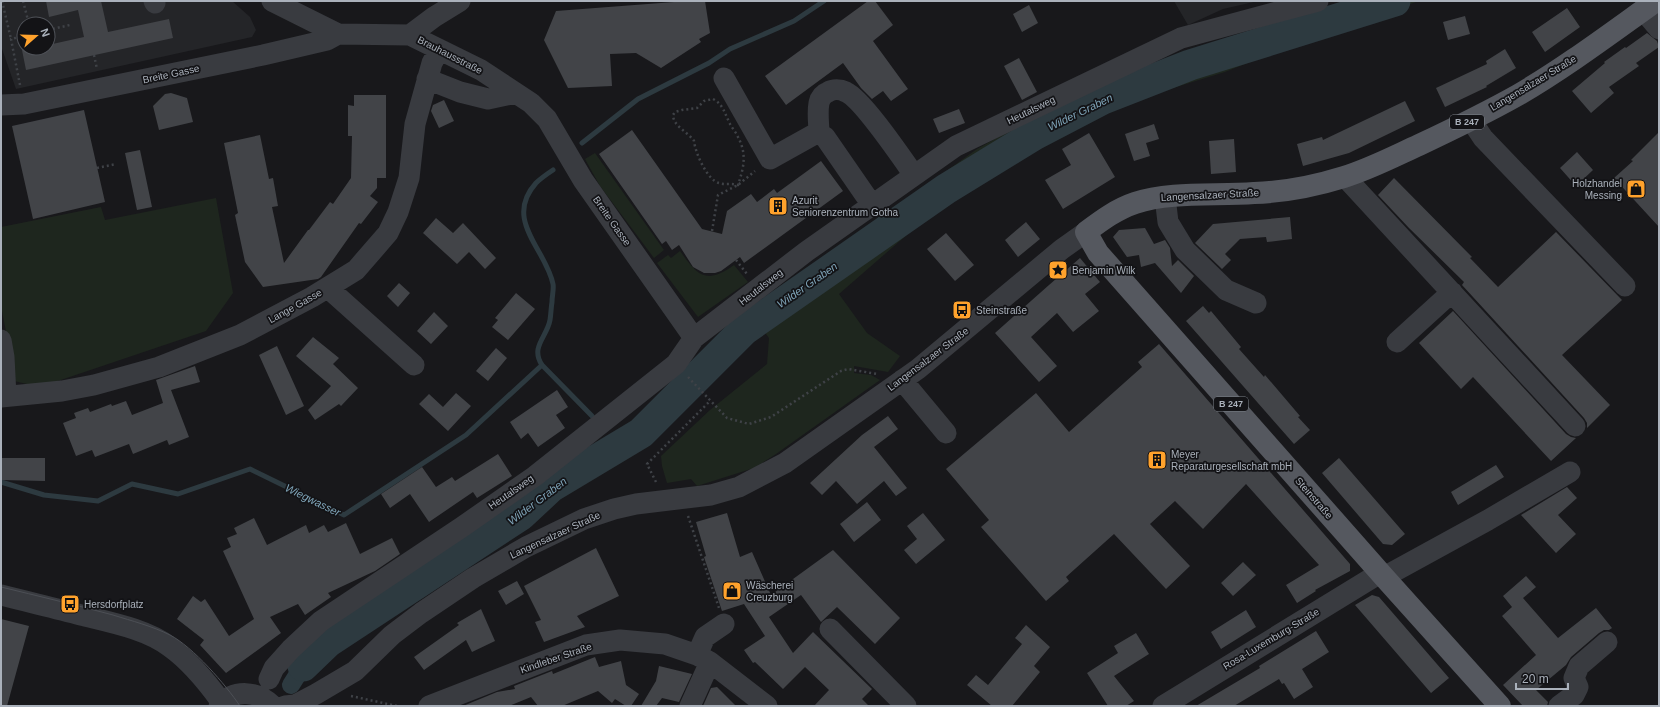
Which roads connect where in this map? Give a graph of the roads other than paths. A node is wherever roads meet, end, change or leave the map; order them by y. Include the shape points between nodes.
1 (272, 1) edge
2 (459, 1) edge
3 (1318, 1) edge
4 (1650, 6) edge
5 (1659, 29) edge
6 (338, 34) junction
7 (410, 35) junction
8 (439, 50) junction
9 (724, 78) dead end
10 (428, 79) junction
11 (524, 98) junction
12 (1, 105) edge
13 (1471, 120) junction
14 (819, 134) junction
15 (914, 175) junction
16 (1345, 177) junction
17 (1165, 197) junction
18 (872, 205) junction
19 (1086, 232) junction
20 (1625, 286) dead end
21 (328, 288) junction
22 (1452, 292) junction
23 (1256, 303) dead end
24 (694, 338) junction
25 (1, 340) edge
26 (1397, 342) dead end
27 (414, 365) dead end
28 (902, 380) junction
29 (4, 397) edge
30 (1575, 426) dead end
31 (946, 433) dead end
32 (1570, 472) dead end
33 (1382, 575) junction
34 (1, 595) edge
35 (724, 624) road end
36 (830, 629) dead end
37 (1607, 642) dead end
38 (703, 658) junction
39 (355, 671) junction
40 (269, 679) dead end
41 (220, 705) edge
42 (273, 706) edge
43 (285, 706) edge
44 (326, 706) edge
45 (429, 706) edge
46 (690, 706) edge
47 (767, 706) edge
48 (906, 706) edge
49 (1163, 706) edge
50 (1500, 706) edge
51 (1559, 706) edge

1 - 6 street, Brauhausstraße
2 - 7 street
3 - 15 street, Heutalsweg via 1181,38 956,146
4 - 5 street
4 - 13 main road, Langensalzaer Straße / B 247 via 1525,90
6 - 7 street, Brauhausstraße
6 - 12 street, Breite Gasse via 326,40 263,55 24,104
7 - 8 street, Brauhausstraße
8 - 10 street, Lange Gasse via 432,62
8 - 11 street, Brauhausstraße via 481,70
9 - 14 street via 770,159
10 - 11 street via 460,92 488,99
10 - 21 street, Lange Gasse via 415,124 409,178 388,233 356,270
11 - 24 street, Breite Gasse via 548,119 583,180
13 - 16 main road, Langensalzaer Straße / B 247
13 - 20 street via 1483,138
14 - 15 street via 820,98 831,90 846,92 864,109
14 - 18 street via 825,137
15 - 18 street, Heutalsweg
16 - 17 main road, Langensalzaer Straße / B 247 via 1304,187 1255,193
16 - 22 street
17 - 19 main road, Langensalzaer Straße / B 247 via 1149,199 1123,208
17 - 23 street via 1168,222 1186,250 1226,290
18 - 24 street, Heutalsweg via 807,251
19 - 28 street, Langensalzaer Straße via 1062,248 973,325
19 - 33 main road, Steinstraße / B 247 via 1098,253
21 - 27 street
21 - 29 street, Lange Gasse via 240,335 159,367 94,385
22 - 26 street
22 - 30 street
24 - 40 street, Heutalsweg via 676,364 535,476 321,621 291,648 274,668
25 - 29 street via 4,357
28 - 31 street
28 - 39 street, Langensalzaer Straße via 785,463 739,487 711,496 658,501 614,509 526,547 421,613
32 - 33 street, Rosa-Luxemburg-Straße
33 - 49 street, Rosa-Luxemburg-Straße
33 - 50 main road, Steinstraße / B 247
34 - 41 street via 107,621 150,636 169,646 185,660 203,678
35 - 38 street via 705,637
36 - 48 street
37 - 51 street via 1579,666 1574,678 1578,687 1574,695
38 - 45 street, Kindleber Straße via 665,644 620,640 586,645
38 - 46 street
38 - 47 street, Kindleber Straße
39 - 43 street, Langensalzaer Straße via 316,694
39 - 44 street, Langensalzaer Straße via 339,695
41 - 42 street via 233,696 252,694 260,696

